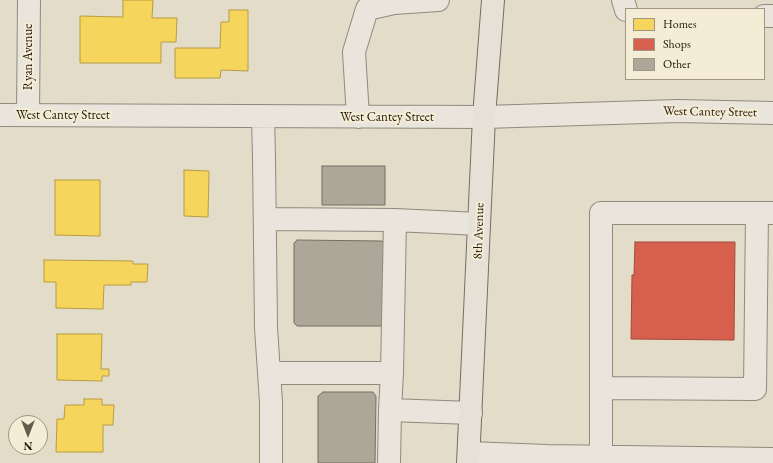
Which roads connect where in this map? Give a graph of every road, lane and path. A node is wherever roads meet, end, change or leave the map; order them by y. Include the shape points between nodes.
1 (29, 0) edge
2 (438, 0) edge
3 (493, 0) edge
4 (773, 113) edge
5 (0, 115) edge
6 (28, 115) junction
7 (262, 116) junction
8 (358, 117) junction
9 (484, 117) junction
10 (765, 213) edge
11 (265, 219) junction
12 (395, 220) junction
13 (479, 224) junction
14 (269, 373) junction
15 (392, 373) junction
16 (601, 388) junction
17 (390, 410) junction
18 (471, 412) junction
19 (601, 456) junction
20 (469, 458) edge
21 (558, 459) edge
22 (773, 459) edge
23 (271, 463) edge
24 (389, 463) edge

1 - 6 street, Ryan Avenue
2 - 8 street via 394,3 367,9 354,52
3 - 9 main road, 8th Avenue
4 - 9 street, West Cantey Street via 678,111
5 - 6 street, West Cantey Street
6 - 7 street, West Cantey Street
7 - 8 street, West Cantey Street
7 - 11 street
8 - 9 street, West Cantey Street
9 - 13 main road, 8th Avenue
10 - 16 street via 756,388
10 - 16 street via 601,213
11 - 12 street
11 - 14 street
12 - 13 street
12 - 15 street
13 - 18 main road, 8th Avenue
14 - 15 street
14 - 23 street
15 - 17 street
16 - 19 street
17 - 18 street
17 - 24 street
18 - 20 main road, 8th Avenue
19 - 21 street
19 - 22 street
20 - 21 street

